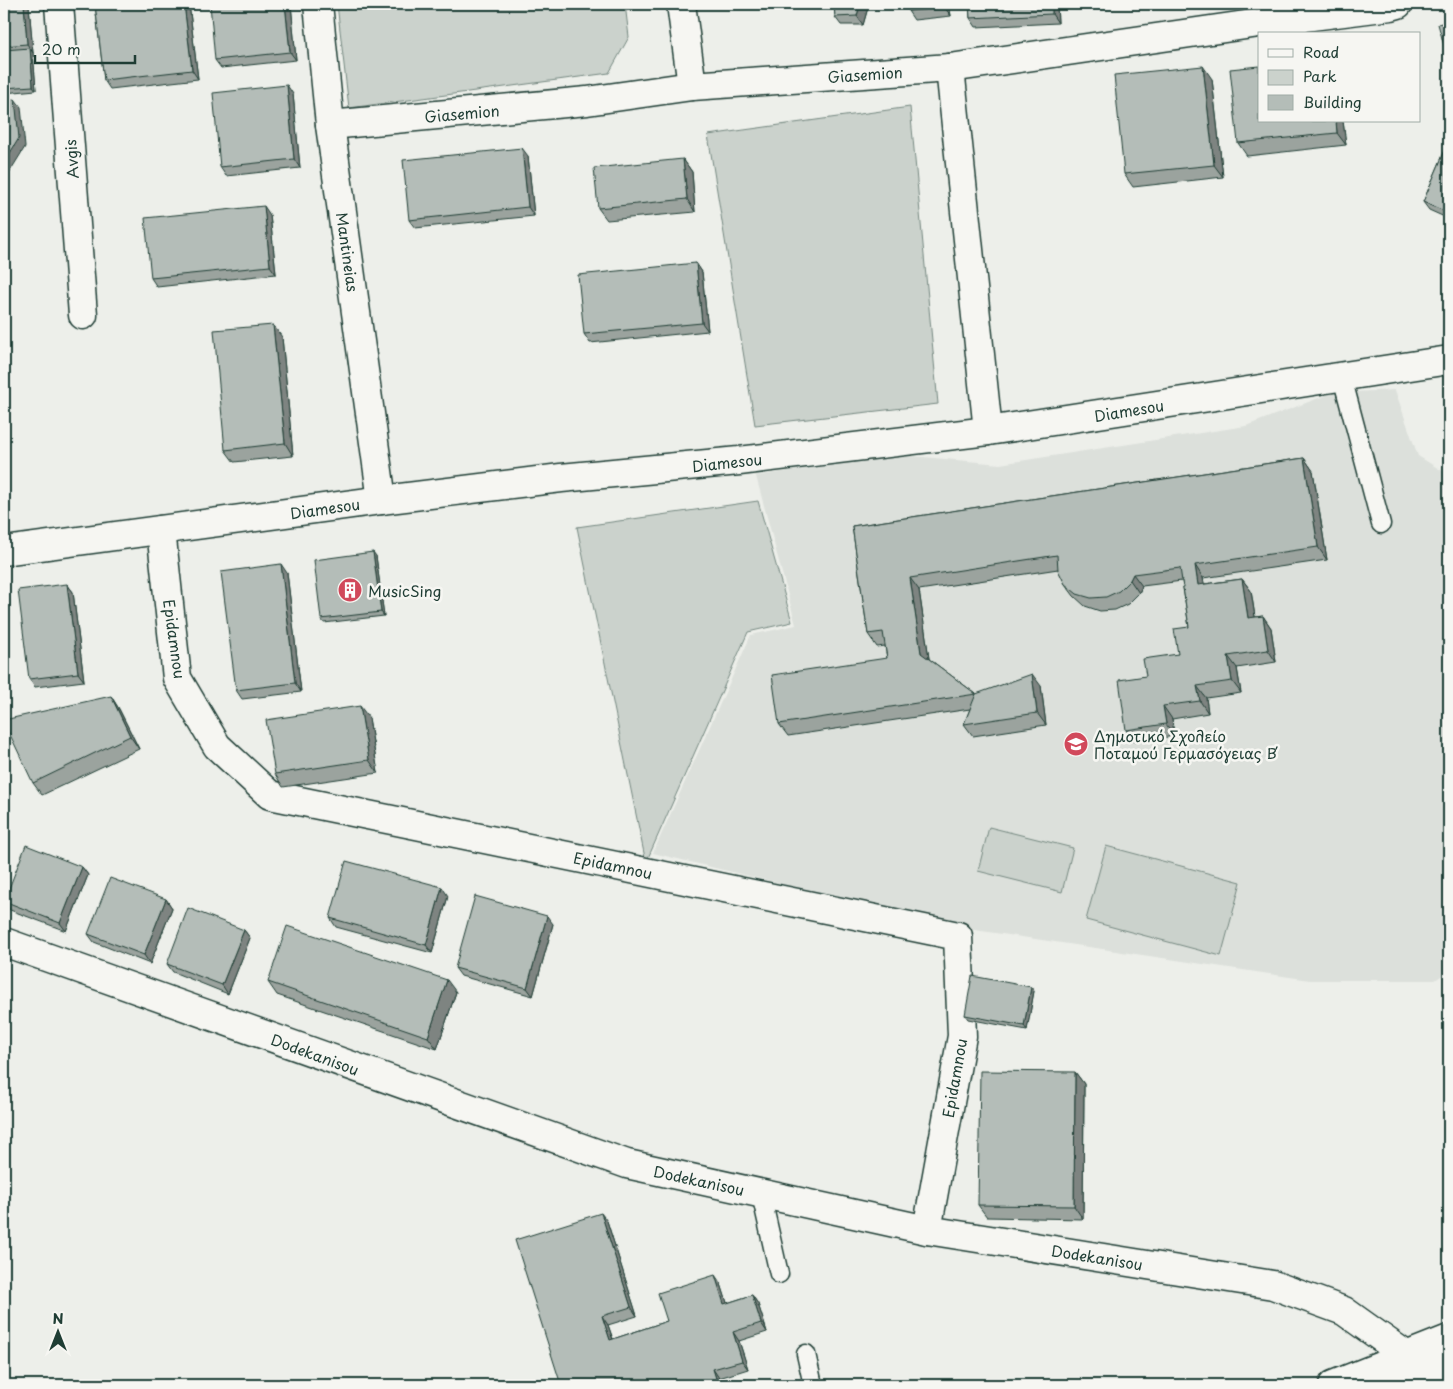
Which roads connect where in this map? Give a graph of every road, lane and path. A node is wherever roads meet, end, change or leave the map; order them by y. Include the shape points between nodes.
1 (59, 4) edge
2 (318, 4) edge
3 (680, 4) edge
4 (1398, 4) edge
5 (1265, 13) edge
6 (950, 68) junction
7 (692, 86) junction
8 (330, 125) junction
9 (83, 315) dead end
10 (1449, 360) edge
11 (1342, 376) junction
12 (988, 431) junction
13 (382, 500) junction
14 (1381, 524) dead end
15 (161, 530) junction
16 (4, 551) edge
17 (4, 942) edge
18 (762, 1194) junction
19 (927, 1230) junction
20 (779, 1274) dead end
21 (1449, 1339) edge
22 (806, 1354) dead end
23 (1407, 1356) junction
24 (1449, 1363) edge
25 (813, 1385) edge
26 (1333, 1385) edge
27 (1393, 1385) edge

1 - 9 street, Avgis
2 - 8 street, Mantineias
3 - 7 street
4 - 5 street, Giasemion
5 - 6 street, Giasemion
6 - 7 street, Giasemion
6 - 12 street
7 - 8 street, Giasemion via 587,101
8 - 13 street, Mantineias
10 - 11 street, Diamesou
11 - 12 street, Diamesou
11 - 14 lane
12 - 13 street, Diamesou
13 - 15 street, Diamesou
15 - 16 street, Diamesou
15 - 19 street, Epidamnou via 177,678 217,746 270,795 958,936 962,1036
17 - 18 street, Dodekanisou via 628,1164
18 - 19 street, Dodekanisou
18 - 20 lane
19 - 23 street, Dodekanisou via 1273,1285 1344,1311
21 - 23 street
22 - 25 lane
23 - 26 street
24 - 27 street

